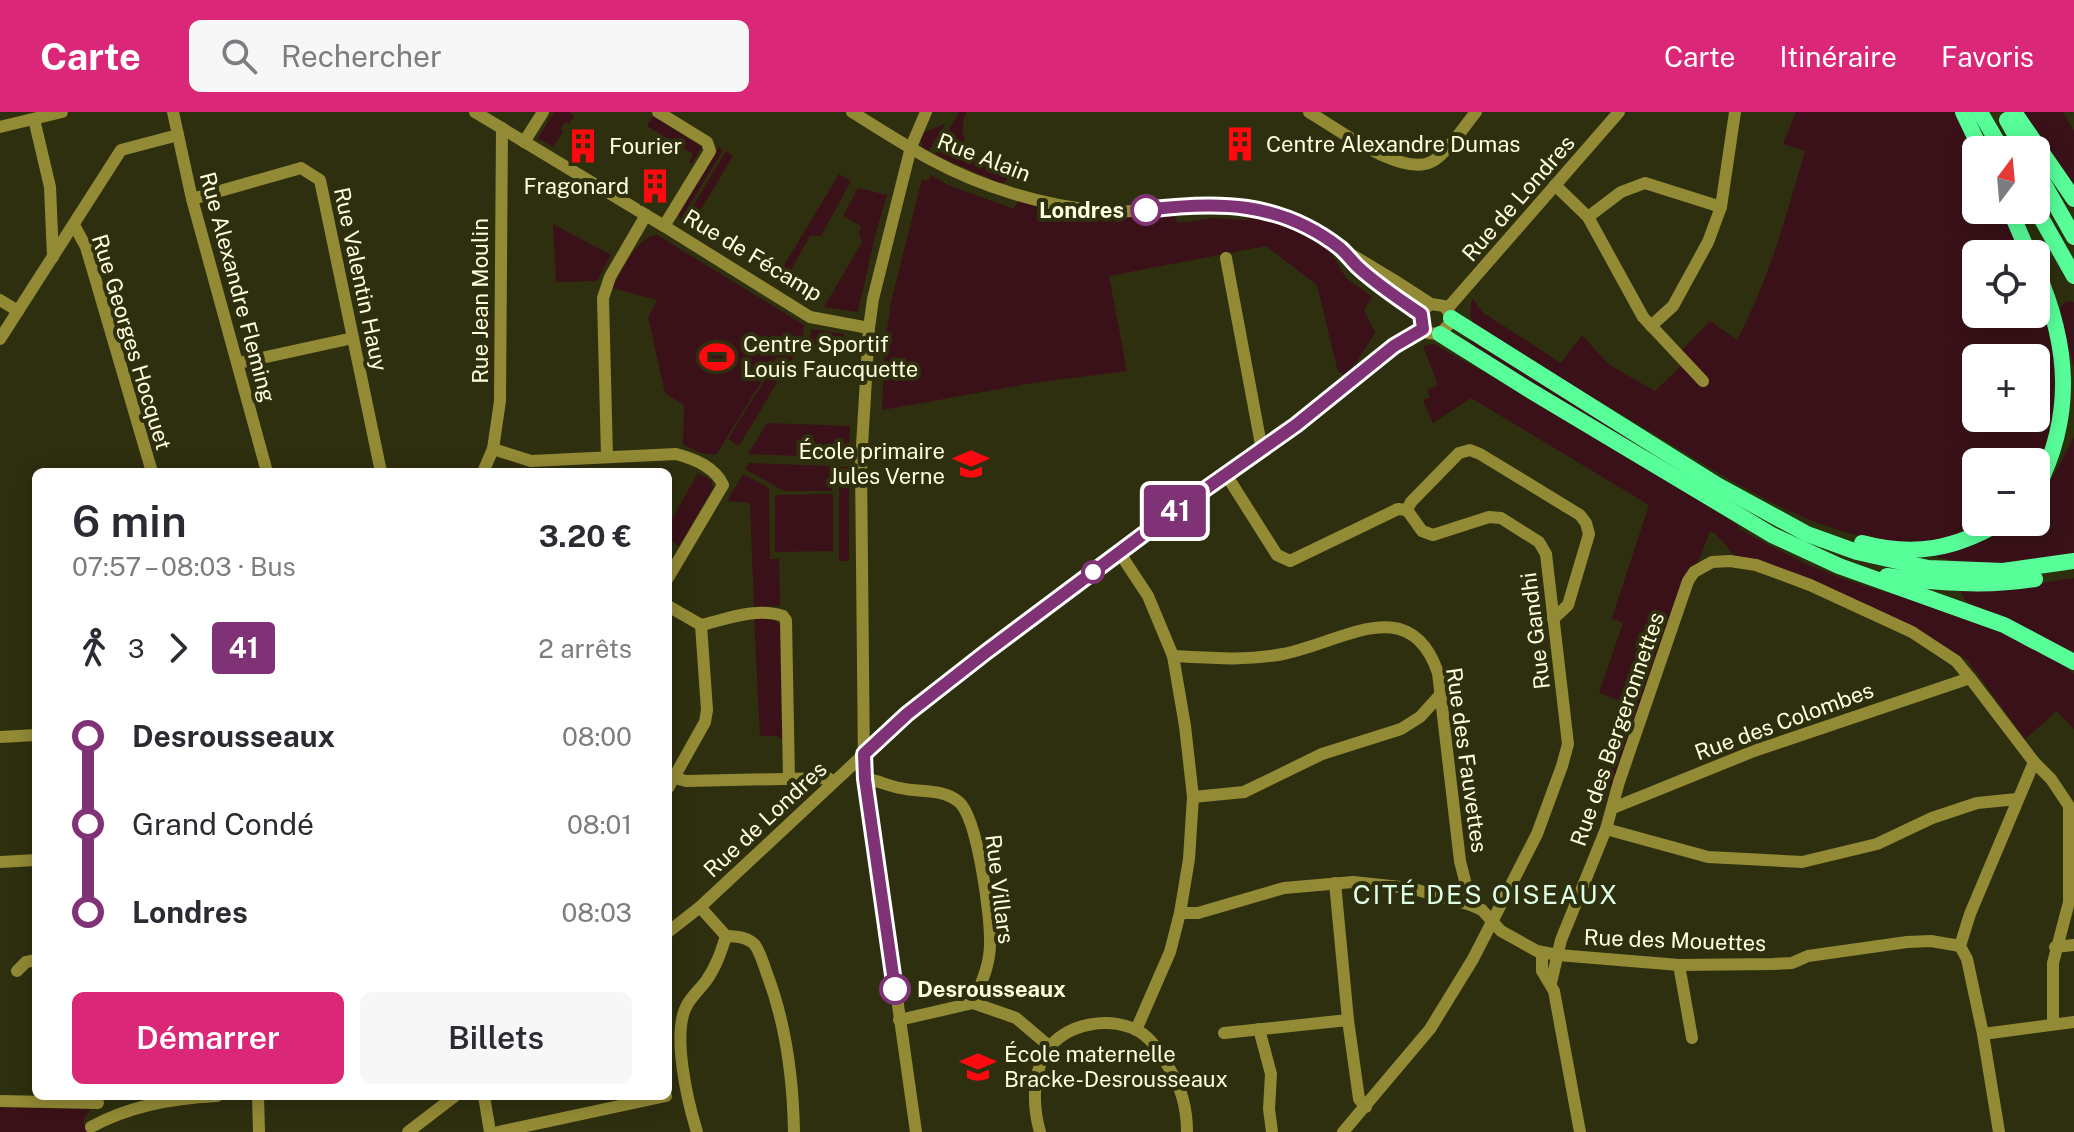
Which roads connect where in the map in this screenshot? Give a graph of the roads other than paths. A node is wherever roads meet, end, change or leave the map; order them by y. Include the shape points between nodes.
1 (62, 112) edge
2 (173, 112) edge
3 (475, 112) edge
4 (543, 112) edge
5 (658, 112) edge
6 (852, 112) edge
7 (926, 112) edge
8 (1309, 112) edge
9 (1476, 112) edge
10 (1619, 112) edge
11 (1735, 112) edge
12 (1963, 112) edge
13 (1980, 112) edge
14 (2003, 112) edge
15 (2014, 112) edge
16 (34, 119) junction
17 (0, 127) edge
18 (502, 128) junction
19 (178, 135) junction
20 (1974, 136) edge
21 (1994, 136) edge
22 (2016, 136) edge
23 (524, 142) junction
24 (911, 147) junction
25 (1555, 185) junction
26 (2050, 195) edge
27 (192, 199) junction
28 (2074, 199) edge
29 (1721, 207) junction
30 (646, 215) junction
31 (1588, 217) junction
32 (2045, 224) edge
33 (74, 225) junction
34 (664, 226) junction
35 (2074, 237) edge
36 (1341, 248) junction
37 (53, 257) junction
38 (1226, 258) dead end
39 (2074, 276) edge
40 (0, 300) edge
41 (2050, 303) edge
42 (1431, 304) junction
43 (18, 311) junction
44 (1421, 314) junction
45 (1449, 314) junction
46 (1651, 326) junction
47 (869, 328) junction
48 (1423, 329) junction
49 (1440, 334) junction
50 (353, 338) junction
51 (0, 339) edge
52 (238, 363) junction
53 (1703, 381) dead end
54 (493, 449) junction
55 (1262, 450) junction
56 (607, 457) junction
57 (151, 468) edge
58 (266, 468) edge
59 (380, 468) edge
60 (485, 468) edge
61 (2050, 471) edge
62 (1683, 473) junction
63 (1227, 476) junction
64 (1699, 483) junction
65 (1407, 510) junction
66 (1807, 534) junction
67 (1974, 536) edge
68 (1119, 552) junction
69 (2074, 561) edge
70 (672, 571) edge
71 (2074, 571) edge
72 (1854, 572) junction
73 (672, 608) edge
74 (1553, 619) junction
75 (701, 625) junction
76 (1173, 656) junction
77 (2074, 662) edge
78 (1970, 678) junction
79 (1440, 695) junction
80 (32, 735) edge
81 (0, 737) edge
82 (864, 754) junction
83 (2034, 762) junction
84 (789, 779) junction
85 (865, 779) junction
86 (834, 782) junction
87 (672, 783) edge
88 (1193, 797) junction
89 (2017, 799) junction
90 (1613, 808) junction
91 (2071, 813) edge
92 (1606, 829) junction
93 (32, 860) edge
94 (0, 862) edge
95 (1335, 883) junction
96 (1471, 905) junction
97 (700, 907) junction
98 (1180, 913) junction
99 (1492, 921) junction
100 (672, 929) edge
101 (726, 936) junction
102 (2074, 945) edge
103 (1960, 946) junction
104 (2055, 947) junction
105 (1542, 953) junction
106 (1558, 955) junction
107 (32, 961) edge
108 (1679, 965) junction
109 (17, 971) dead end
110 (1551, 983) junction
111 (973, 1003) junction
112 (899, 1020) junction
113 (1348, 1020) junction
114 (2074, 1022) edge
115 (2053, 1024) junction
116 (1259, 1029) junction
117 (1136, 1030) junction
118 (1224, 1033) dead end
119 (1983, 1034) junction
120 (1692, 1038) dead end
121 (1049, 1046) junction
122 (685, 1092) junction
123 (672, 1095) edge
124 (97, 1100) edge
125 (184, 1100) edge
126 (258, 1100) edge
127 (450, 1100) edge
128 (485, 1100) edge
129 (648, 1100) edge
130 (0, 1101) edge
131 (1366, 1107) junction
132 (108, 1118) junction
133 (91, 1127) dead end
134 (259, 1132) edge
135 (408, 1132) edge
136 (490, 1132) edge
137 (498, 1132) edge
138 (697, 1132) edge
139 (794, 1132) edge
140 (916, 1132) edge
141 (1040, 1132) edge
142 (1187, 1132) edge
143 (1272, 1132) edge
144 (1343, 1132) edge
145 (1580, 1132) edge
146 (1999, 1132) edge

1 - 16 street
2 - 19 street, Rue Alexandre Fleming
3 - 18 street, Rue de Fécamp
4 - 23 street
5 - 34 street, Rue de Fécamp via 710,147
6 - 24 street, Rue Alain
7 - 24 street
8 - 9 street via 1391,160 1413,166 1434,162
10 - 25 street, Rue de Londres
11 - 29 street
12 - 20 highway
13 - 21 highway
14 - 22 highway
15 - 28 highway
16 - 17 street
16 - 37 street via 50,187
18 - 23 street, Rue de Fécamp
18 - 54 street, Rue Jean Moulin via 500,401
19 - 27 street, Rue Alexandre Fleming
19 - 33 street via 121,150
23 - 30 street, Rue de Fécamp
24 - 36 street, Rue Alain via 976,180 1044,201 1105,211 1245,207 1284,217
24 - 47 street
25 - 31 street
25 - 45 street, Rue de Londres
26 - 35 highway
27 - 50 street, Rue Valentin Hauy via 301,168 320,180
27 - 52 street, Rue Alexandre Fleming
29 - 31 street via 1645,183 1621,192
29 - 46 street via 1673,306
30 - 34 street, Rue de Fécamp
30 - 56 street via 603,298
31 - 46 street
32 - 39 highway
33 - 37 street
33 - 57 street, Rue Georges Hocquet via 86,247
34 - 47 street, Rue de Fécamp via 810,317
36 - 42 street, Rue Alain
36 - 44 street, Rue Alain
37 - 43 street
38 - 55 street
40 - 43 street
41 - 61 highway via 2069,358 2071,382 2066,431
42 - 44 street
42 - 45 street
43 - 51 street
44 - 48 street
45 - 49 street via 1448,328
45 - 62 highway
46 - 53 street
47 - 82 street via 861,463
48 - 49 street
48 - 55 street, Rue de Londres
49 - 62 highway
50 - 52 street
50 - 59 street, Rue Valentin Hauy
52 - 58 street, Rue Alexandre Fleming
54 - 56 street via 531,461
54 - 60 street, Rue Jean Moulin
55 - 63 street, Rue de Londres
56 - 70 street via 684,456 718,474 723,485
62 - 64 highway
63 - 65 street via 1277,555 1290,561 1398,509
63 - 68 street, Rue de Londres
64 - 66 highway
64 - 72 highway via 1772,535
65 - 74 street, Rue Gandhi via 1433,535 1489,517 1501,518 1539,542 1546,554
65 - 74 street via 1459,453 1470,450 1580,515 1589,534 1568,605
66 - 67 highway via 1914,551
66 - 69 highway via 1928,568 2003,571
68 - 76 street via 1148,596
68 - 82 street, Rue de Londres via 907,714
71 - 72 highway via 1975,584
72 - 77 highway via 2004,625
73 - 75 street
74 - 99 street, Rue Gandhi via 1566,755 1537,834
75 - 84 street via 756,613 786,620
75 - 87 street via 705,722
76 - 79 street, Rue des Fauvettes via 1258,658 1369,628 1395,627 1426,646 1438,673
76 - 88 street
78 - 83 street
78 - 90 street, Rue des Colombes via 1754,751
78 - 90 street, Rue des Bergeronnettes via 1956,661 1912,632 1810,585 1742,562 1703,565 1688,581
79 - 88 street via 1401,729 1322,754 1244,792
79 - 96 street, Rue des Fauvettes via 1460,861
80 - 81 street
82 - 85 street
82 - 86 street, Rue de Londres
83 - 89 street
83 - 91 street
84 - 86 street
84 - 87 street
85 - 111 street, Rue Villars via 944,794 965,809 975,833 990,943
85 - 112 street
86 - 97 street, Rue de Londres
88 - 98 street
89 - 92 street via 1977,803 1877,844 1802,862 1708,857
89 - 103 street
90 - 92 street, Rue des Bergeronnettes
91 - 104 street via 2069,902
92 - 106 street, Rue des Bergeronnettes
93 - 94 street
95 - 96 street via 1410,888
95 - 98 street via 1284,888 1198,913
95 - 113 street
96 - 99 street, Rue des Mouettes
97 - 100 street, Rue de Londres
97 - 101 street
98 - 117 street via 1170,952
99 - 105 street, Rue des Mouettes
99 - 131 street, Rue Gandhi via 1430,1029
101 - 122 street via 707,980 682,1015
101 - 139 street via 755,946 776,998 784,1026
102 - 104 street
103 - 108 street, Rue des Mouettes via 1907,942 1808,956 1792,963
103 - 119 street
104 - 115 street
105 - 106 street, Rue des Mouettes
105 - 110 street via 1542,971
106 - 108 street, Rue des Mouettes
106 - 110 street, Rue des Bergeronnettes
107 - 109 street
108 - 120 street
110 - 145 street
111 - 112 street
111 - 121 street via 1016,1018
112 - 140 street
113 - 116 street
113 - 131 street via 1359,1099
114 - 115 street
115 - 119 street
116 - 118 street
116 - 143 street via 1271,1074
117 - 121 street via 1094,1024
117 - 142 street via 1173,1073 1184,1100
119 - 146 street
121 - 141 street via 1035,1092
122 - 123 street
122 - 138 street
124 - 130 street
124 - 132 street
125 - 132 street
126 - 134 street
127 - 135 street
128 - 136 street
129 - 137 street
131 - 144 street, Rue Gandhi
132 - 133 street

